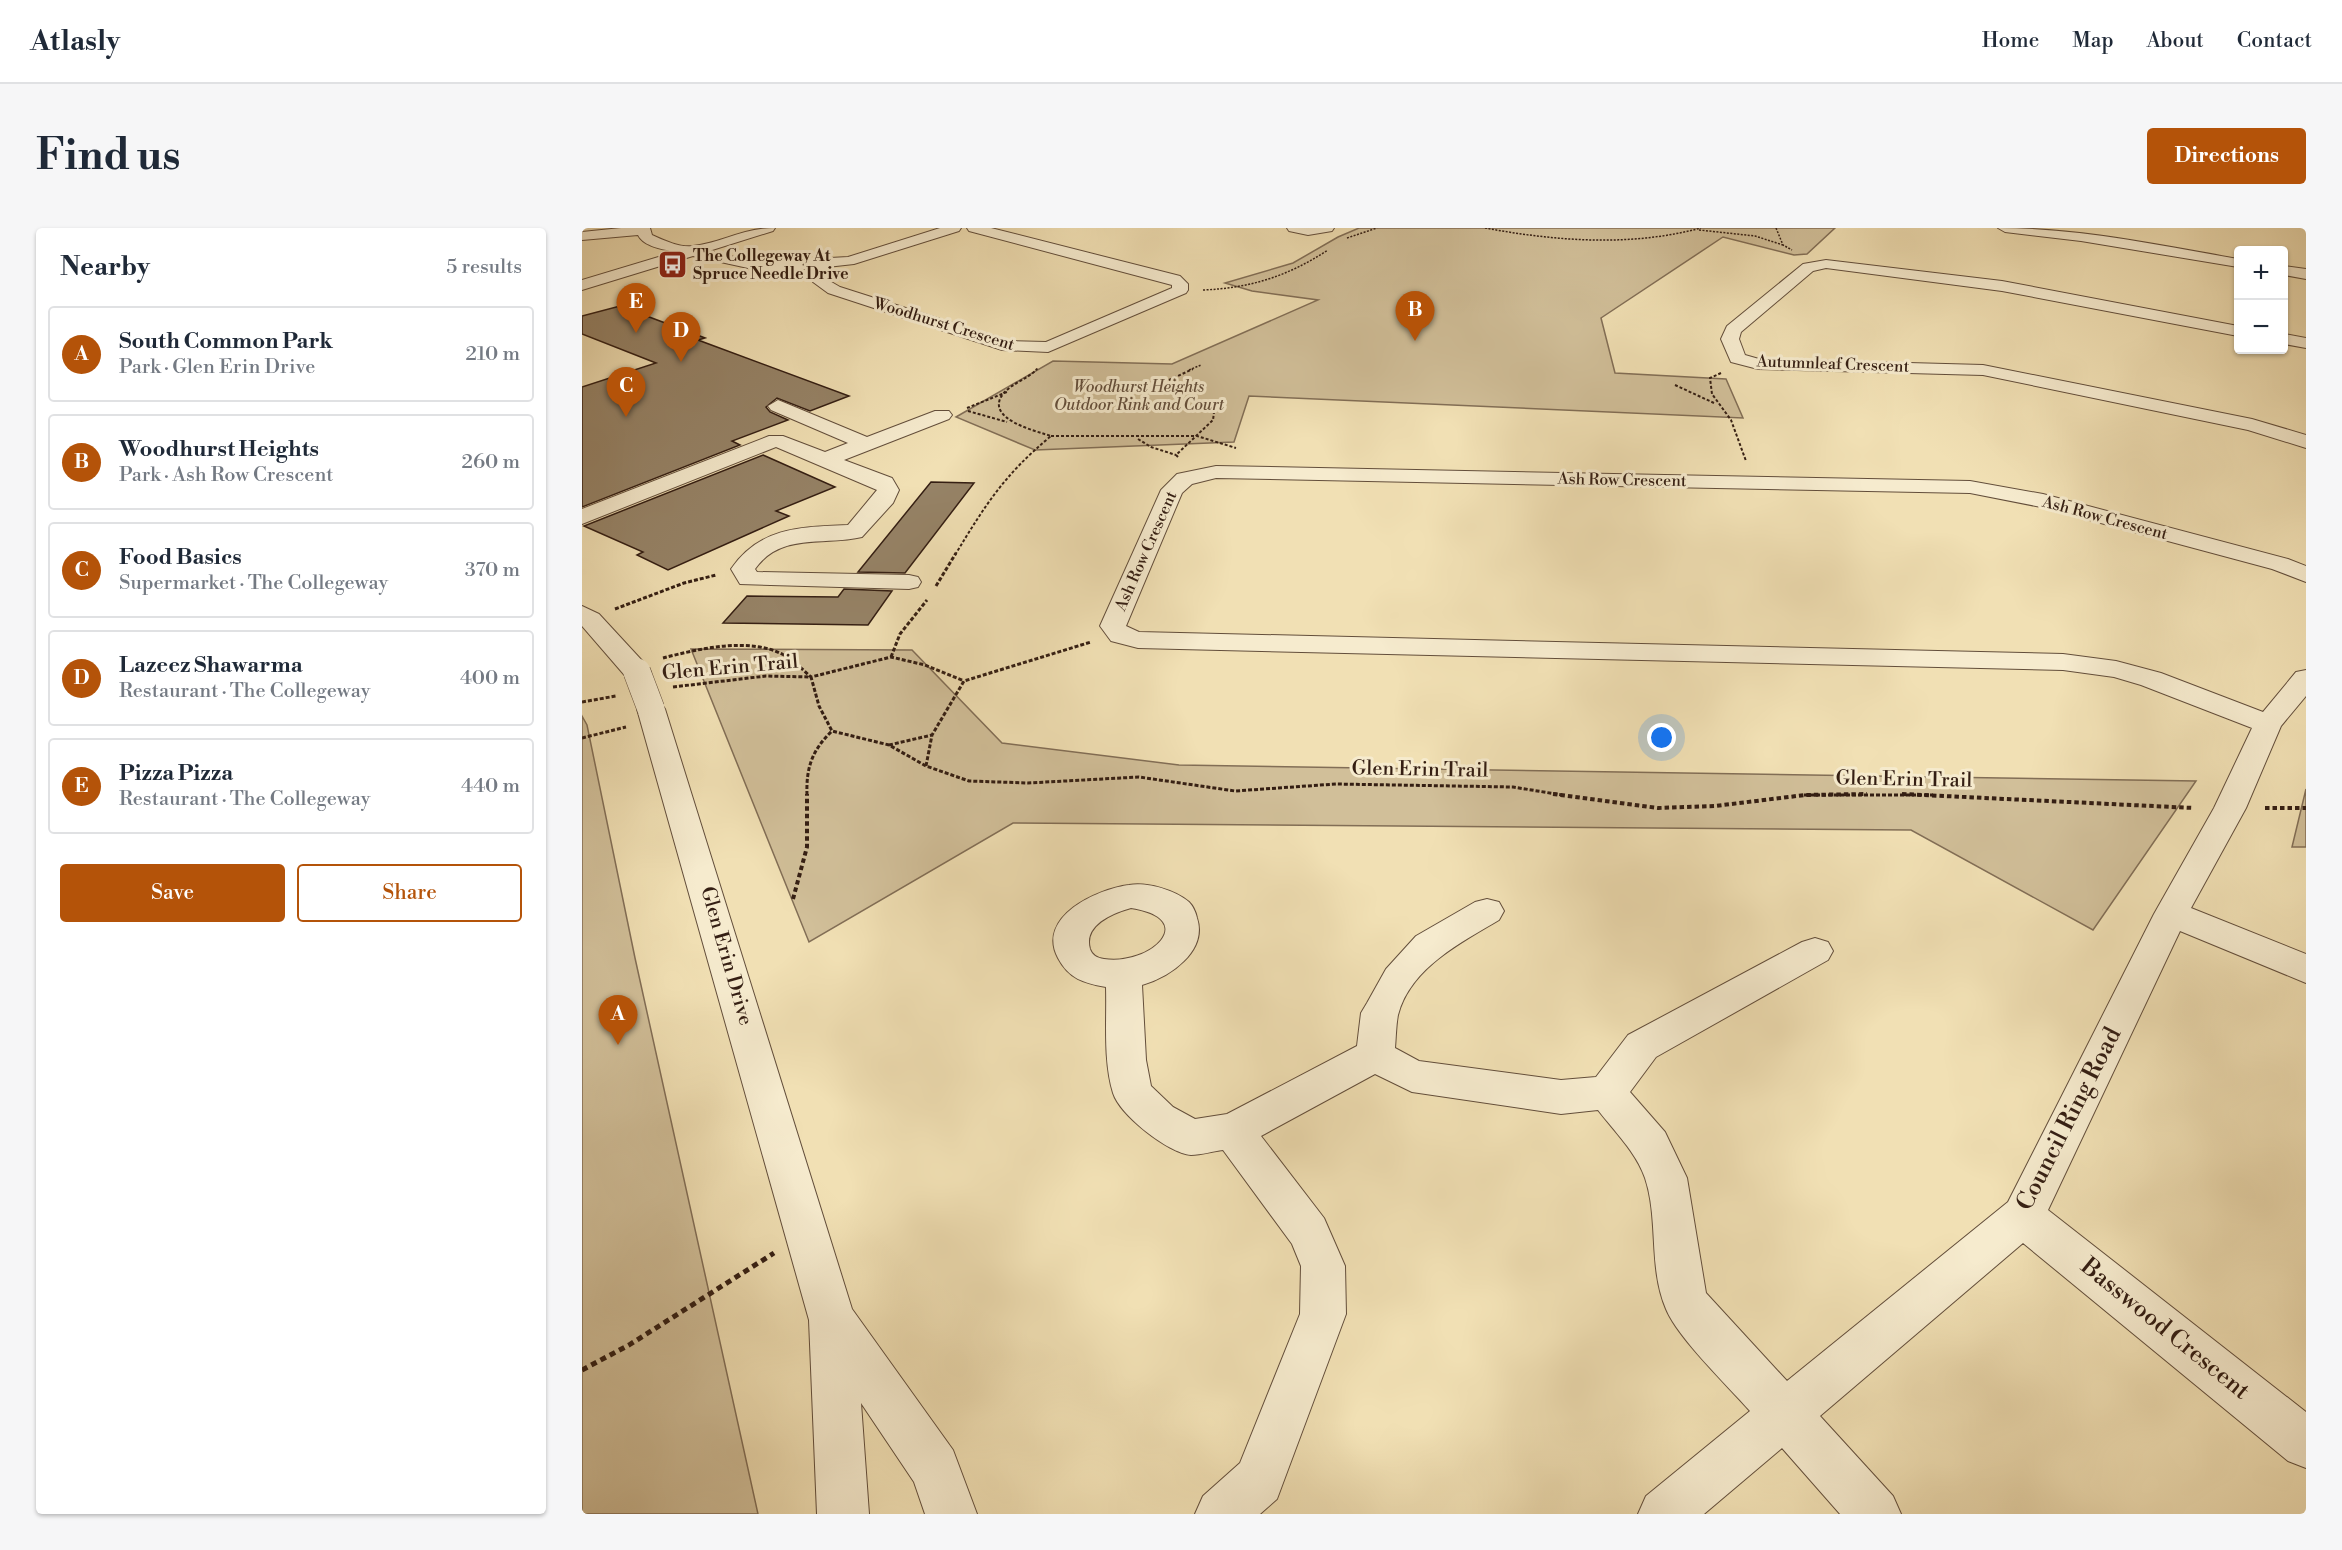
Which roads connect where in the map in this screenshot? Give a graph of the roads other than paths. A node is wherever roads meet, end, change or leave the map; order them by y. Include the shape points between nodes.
1 (768, 228) edge
2 (954, 228) edge
3 (974, 228) edge
4 (1294, 228) edge
5 (1327, 228) edge
6 (2005, 228) edge
7 (645, 229) edge
8 (582, 236) edge
9 (693, 251) junction
10 (2234, 262) edge
11 (819, 265) junction
12 (2288, 272) edge
13 (2306, 274) edge
14 (582, 286) edge
15 (603, 295) dead end
16 (2234, 330) edge
17 (2288, 340) edge
18 (2306, 343) edge
19 (778, 406) dead end
20 (942, 415) dead end
21 (819, 423) junction
22 (776, 440) junction
23 (2306, 442) edge
24 (867, 444) junction
25 (826, 459) junction
26 (582, 517) edge
27 (855, 532) junction
28 (2306, 575) edge
29 (817, 580) junction
30 (909, 582) dead end
31 (586, 616) edge
32 (2306, 678) edge
33 (2268, 724) junction
34 (1487, 910) dead end
35 (2171, 914) junction
36 (1815, 951) dead end
37 (2306, 969) edge
38 (1124, 976) dead end
39 (1375, 1055) junction
40 (1607, 1093) junction
41 (1233, 1131) junction
42 (2023, 1216) junction
43 (832, 1320) junction
44 (1785, 1413) junction
45 (2306, 1443) edge
46 (843, 1514) edge
47 (951, 1514) edge
48 (1221, 1514) edge
49 (1664, 1514) edge
50 (1875, 1514) edge

1 - 9 street
2 - 11 street via 879,253
3 - 11 street, Woodhurst Crescent via 1175,279 1180,290 1048,347 1030,348 1008,346 834,290 821,282
4 - 5 street
6 - 10 street
7 - 8 street
7 - 9 street via 646,237 655,242
9 - 11 street via 748,264
9 - 14 street
12 - 13 street
14 - 15 street
16 - 23 street, Autumnleaf Crescent via 2002,286 1815,264 1733,330 1730,339 1737,358 1747,362 1983,370 2252,425
17 - 18 street
19 - 21 street
20 - 24 street
21 - 22 street
21 - 24 street
22 - 25 street
22 - 26 street
24 - 25 street
25 - 27 street via 884,483 888,489 885,498
27 - 29 street
27 - 29 street via 786,538 765,545 749,557 743,569 749,579
28 - 33 street, Ash Row Crescent via 2280,564 2054,504 1970,487 1222,472 1191,476 1172,490 1114,622 1117,633 1138,640 2063,662 2116,669 2151,679
29 - 30 street
31 - 43 street, Glen Erin Drive via 645,691
32 - 33 street, Council Ring Road
33 - 35 street, Council Ring Road via 2230,808
34 - 39 street via 1428,945 1399,979 1380,1013
35 - 37 street
35 - 42 street, Council Ring Road
36 - 40 street via 1642,1046
38 - 41 street via 1127,1060 1133,1094 1159,1119 1191,1137
39 - 40 street via 1412,1076 1561,1097
39 - 41 street
40 - 44 street via 1650,1145 1666,1178 1679,1276 1687,1305
41 - 48 street via 1310,1232 1323,1266 1323,1314 1259,1481
42 - 44 street, Council Ring Road
42 - 45 street, Basswood Crescent
43 - 46 street, Glen Erin Drive
43 - 47 street, Glen Erin Drive via 935,1468
44 - 49 street, Council Ring Road
44 - 50 street

